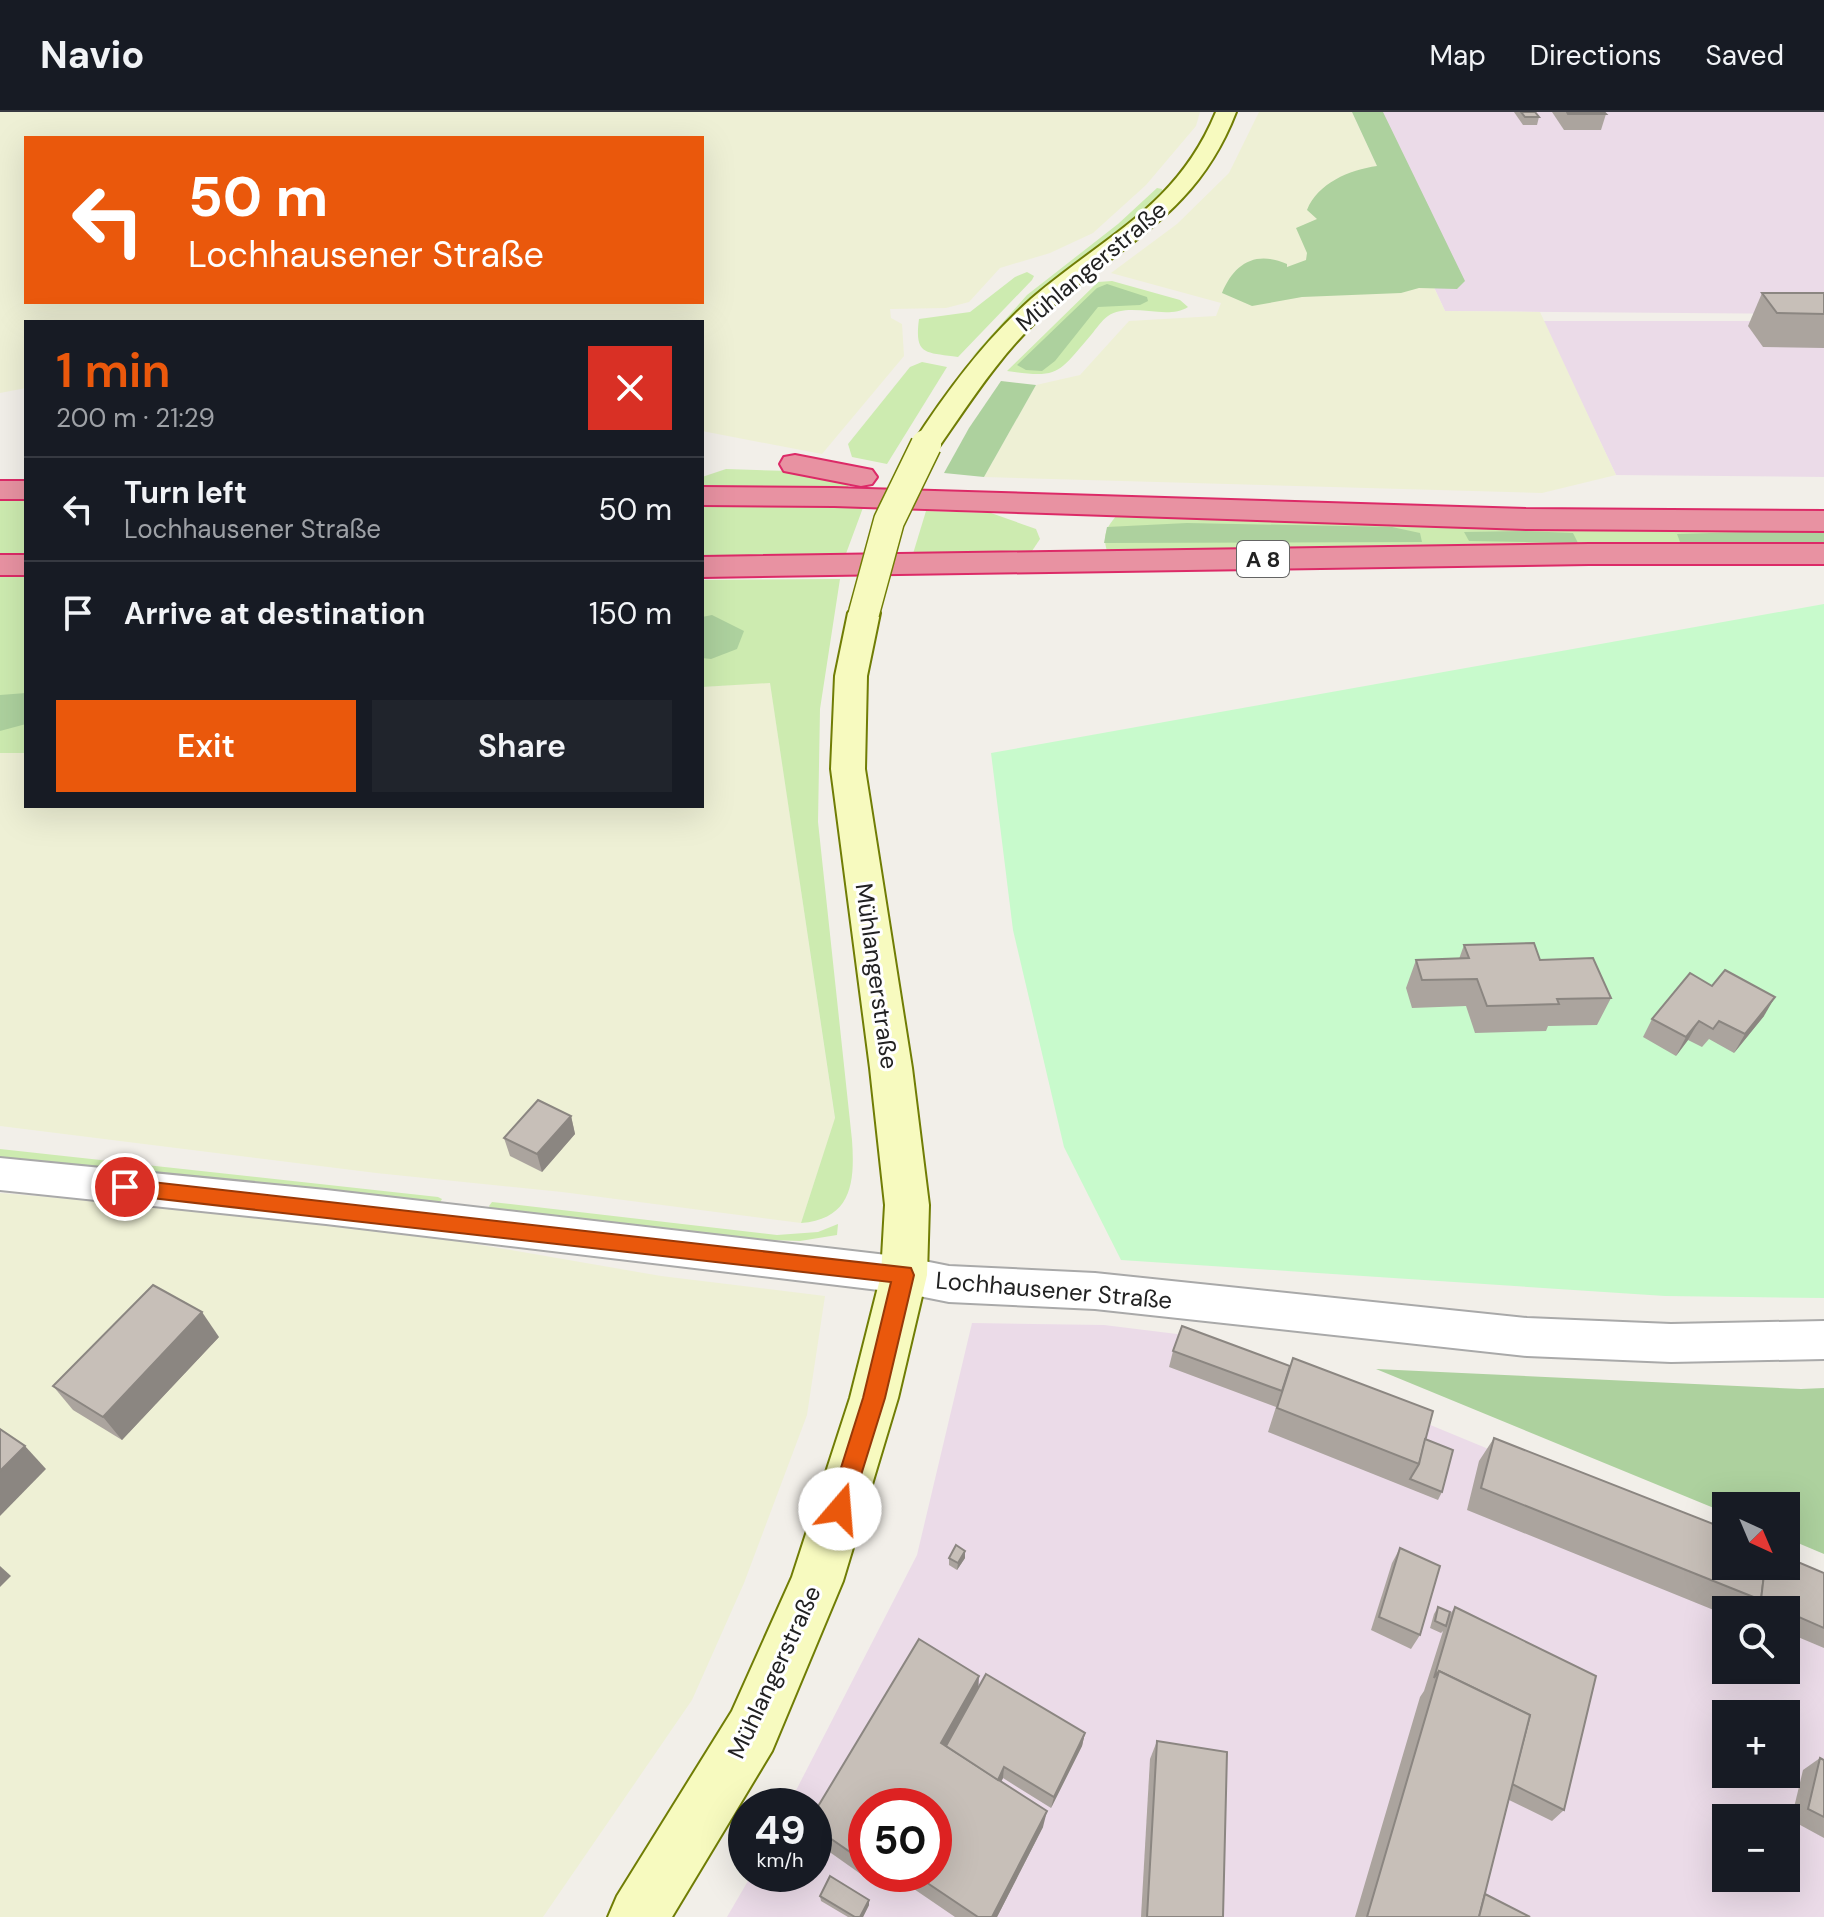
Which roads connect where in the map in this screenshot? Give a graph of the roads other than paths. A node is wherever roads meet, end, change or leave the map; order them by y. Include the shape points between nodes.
1 (1226, 112) edge
2 (795, 464) dead end
3 (0, 490) edge
4 (24, 490) edge
5 (704, 496) edge
6 (993, 502) junction
7 (1824, 521) edge
8 (1824, 554) edge
9 (0, 565) edge
10 (24, 565) edge
11 (704, 567) edge
12 (0, 1174) edge
13 (904, 1275) junction
14 (1824, 1340) edge
15 (638, 1917) edge

1 - 13 main road, Mühlangerstraße, bridge via 1186,185 1038,306 957,394 889,521 851,676 848,769 907,1205
2 - 6 highway
3 - 4 highway
5 - 6 highway, A 8
6 - 7 highway, A 8 via 1526,519
8 - 11 highway, A 8
9 - 10 highway
12 - 13 street, Lochhausener Straße
13 - 14 street, Lochhausener Straße via 949,1284 1095,1291 1527,1337 1671,1343
13 - 15 main road, Mühlangerstraße via 874,1398 817,1581 752,1731

